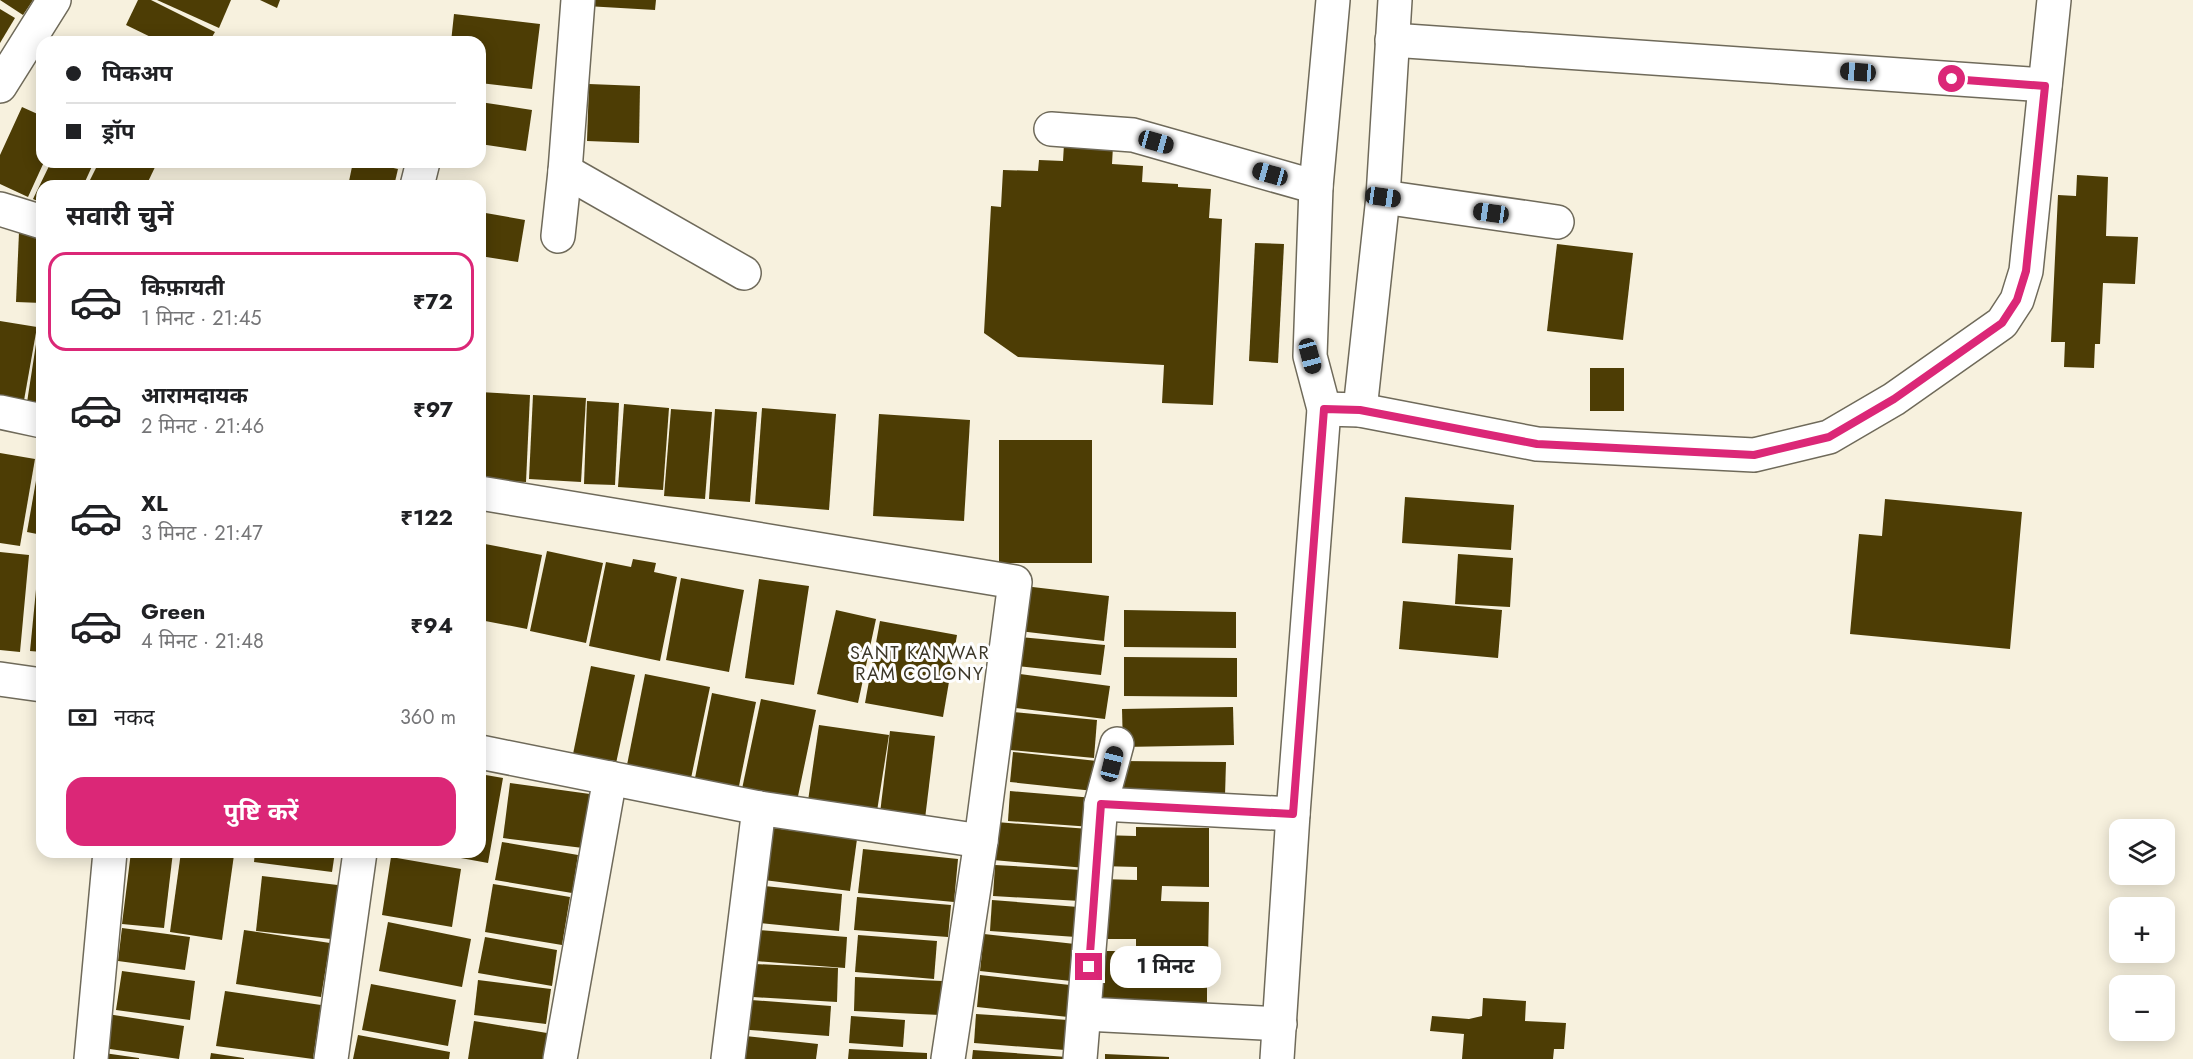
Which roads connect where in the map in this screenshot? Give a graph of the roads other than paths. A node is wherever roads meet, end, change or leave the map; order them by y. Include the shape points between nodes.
1 (54, 0) edge
2 (578, 0) edge
3 (1333, 0) edge
4 (1395, 0) edge
5 (2054, 0) edge
6 (1392, 40) junction
7 (0, 86) edge
8 (2045, 86) junction
9 (1051, 129) dead end
10 (565, 171) junction
11 (1316, 187) junction
12 (1383, 197) junction
13 (0, 209) edge
14 (36, 220) edge
15 (1557, 222) dead end
16 (558, 236) dead end
17 (744, 273) dead end
18 (1324, 409) junction
19 (1360, 410) junction
20 (0, 412) edge
21 (36, 420) edge
22 (486, 494) edge
23 (0, 679) edge
24 (36, 685) edge
25 (1117, 744) dead end
26 (486, 754) edge
27 (610, 778) junction
28 (1101, 804) junction
29 (759, 808) junction
30 (1293, 814) junction
31 (981, 841) junction
32 (109, 858) edge
33 (359, 858) edge
34 (1085, 1014) junction
35 (1280, 1024) junction
36 (91, 1059) edge
37 (332, 1059) edge
38 (560, 1059) edge
39 (728, 1059) edge
40 (948, 1059) edge
41 (1080, 1059) edge
42 (1277, 1059) edge

1 - 7 street
2 - 10 street
3 - 11 street
4 - 6 street
5 - 8 street
6 - 8 street
6 - 12 street
8 - 19 street via 2026,271 2017,300 2002,323 1894,399 1829,437 1754,455 1537,444
9 - 11 street via 1133,135
10 - 16 street
10 - 17 street
11 - 18 street via 1310,356
12 - 15 street
12 - 19 street
13 - 14 street
18 - 19 street
18 - 30 street
20 - 21 street
22 - 31 street via 1015,582
23 - 24 street
25 - 28 street
26 - 27 street
27 - 29 street
27 - 38 street
28 - 30 street
28 - 34 street
29 - 31 street
29 - 39 street
30 - 35 street
31 - 40 street
32 - 36 street
33 - 37 street
34 - 35 street
34 - 41 street
35 - 42 street

